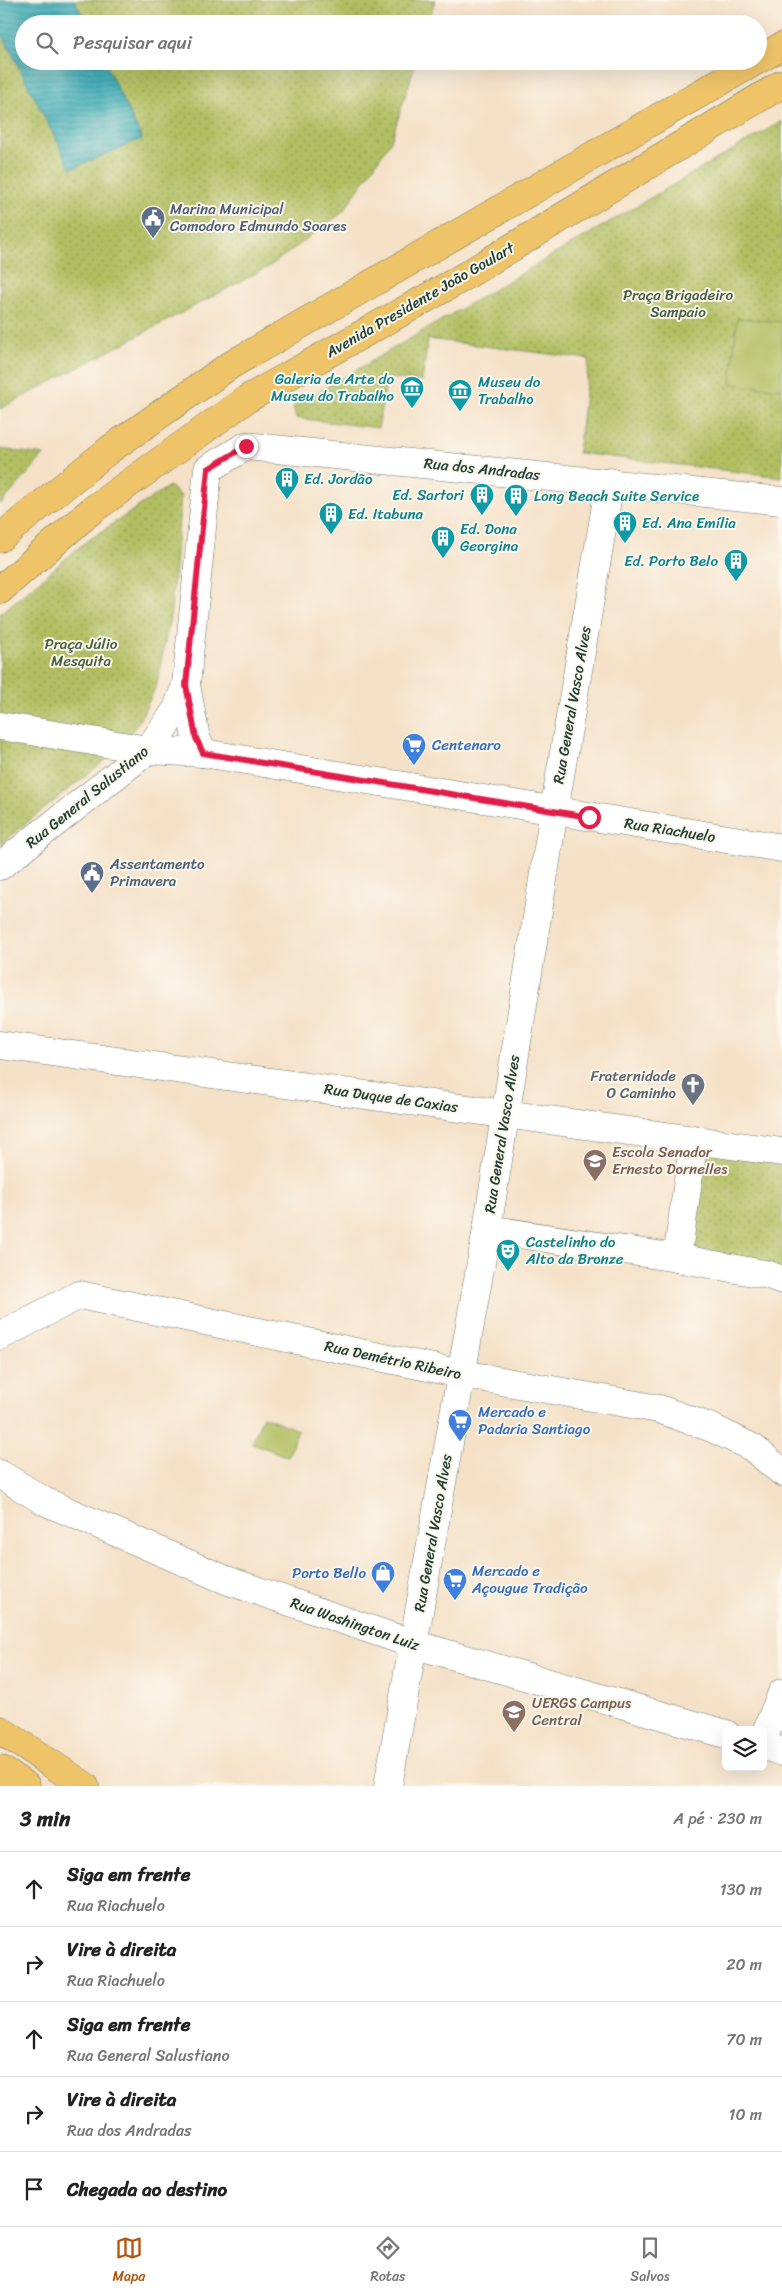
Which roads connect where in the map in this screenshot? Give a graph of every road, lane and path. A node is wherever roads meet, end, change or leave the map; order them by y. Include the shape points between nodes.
1 (782, 46) edge
2 (767, 55) edge
3 (741, 70) edge
4 (782, 84) edge
5 (610, 482) junction
6 (206, 489) joint
7 (782, 500) edge
8 (0, 538) edge
9 (0, 590) edge
10 (186, 685) junction
11 (0, 726) edge
12 (148, 750) junction
13 (203, 753) junction
14 (554, 810) junction
15 (782, 848) edge
16 (0, 866) edge
17 (0, 1045) edge
18 (506, 1114) junction
19 (694, 1139) junction
20 (782, 1152) edge
21 (487, 1230) junction
22 (677, 1258) junction
23 (782, 1280) edge
24 (0, 1336) edge
25 (462, 1374) junction
26 (782, 1472) edge
27 (0, 1474) edge
28 (413, 1644) junction
29 (782, 1693) edge
30 (767, 1729) edge
31 (0, 1730) edge
32 (722, 1733) edge
33 (767, 1746) edge
34 (782, 1752) edge
35 (0, 1769) edge
36 (26, 1786) edge
37 (85, 1786) edge
38 (388, 1786) edge

1 - 2 main road
3 - 8 main road via 229,366 108,450
4 - 9 main road, Avenida Presidente João Goulart via 455,282 247,398 92,510
5 - 6 street, Rua dos Andradas via 246,446 208,469
5 - 7 street, Rua dos Andradas
5 - 14 street, Rua General Vasco Alves
6 - 10 street, Rua General Salustiano
10 - 12 street, Rua General Salustiano via 177,709
10 - 13 street via 196,738
11 - 12 street
12 - 13 street, Rua Riachuelo
12 - 16 street, Rua General Salustiano
13 - 14 street, Rua Riachuelo
14 - 15 street, Rua Riachuelo
14 - 18 street, Rua General Vasco Alves
17 - 18 street, Rua Duque de Caxias
18 - 19 street, Rua Duque de Caxias
18 - 21 street, Rua General Vasco Alves
19 - 20 street, Rua Duque de Caxias
19 - 22 street
21 - 22 street
21 - 25 street, Rua General Vasco Alves
22 - 23 street
24 - 25 street, Rua Demétrio Ribeiro via 78,1295
25 - 26 street, Rua Demétrio Ribeiro via 659,1409 712,1428 753,1448
25 - 28 street, Rua General Vasco Alves
27 - 28 street, Rua Washington Luiz via 44,1501 226,1580
28 - 32 street, Rua Washington Luiz
28 - 38 street, Rua General Vasco Alves
29 - 30 street
31 - 37 main road
33 - 34 street
35 - 36 main road

